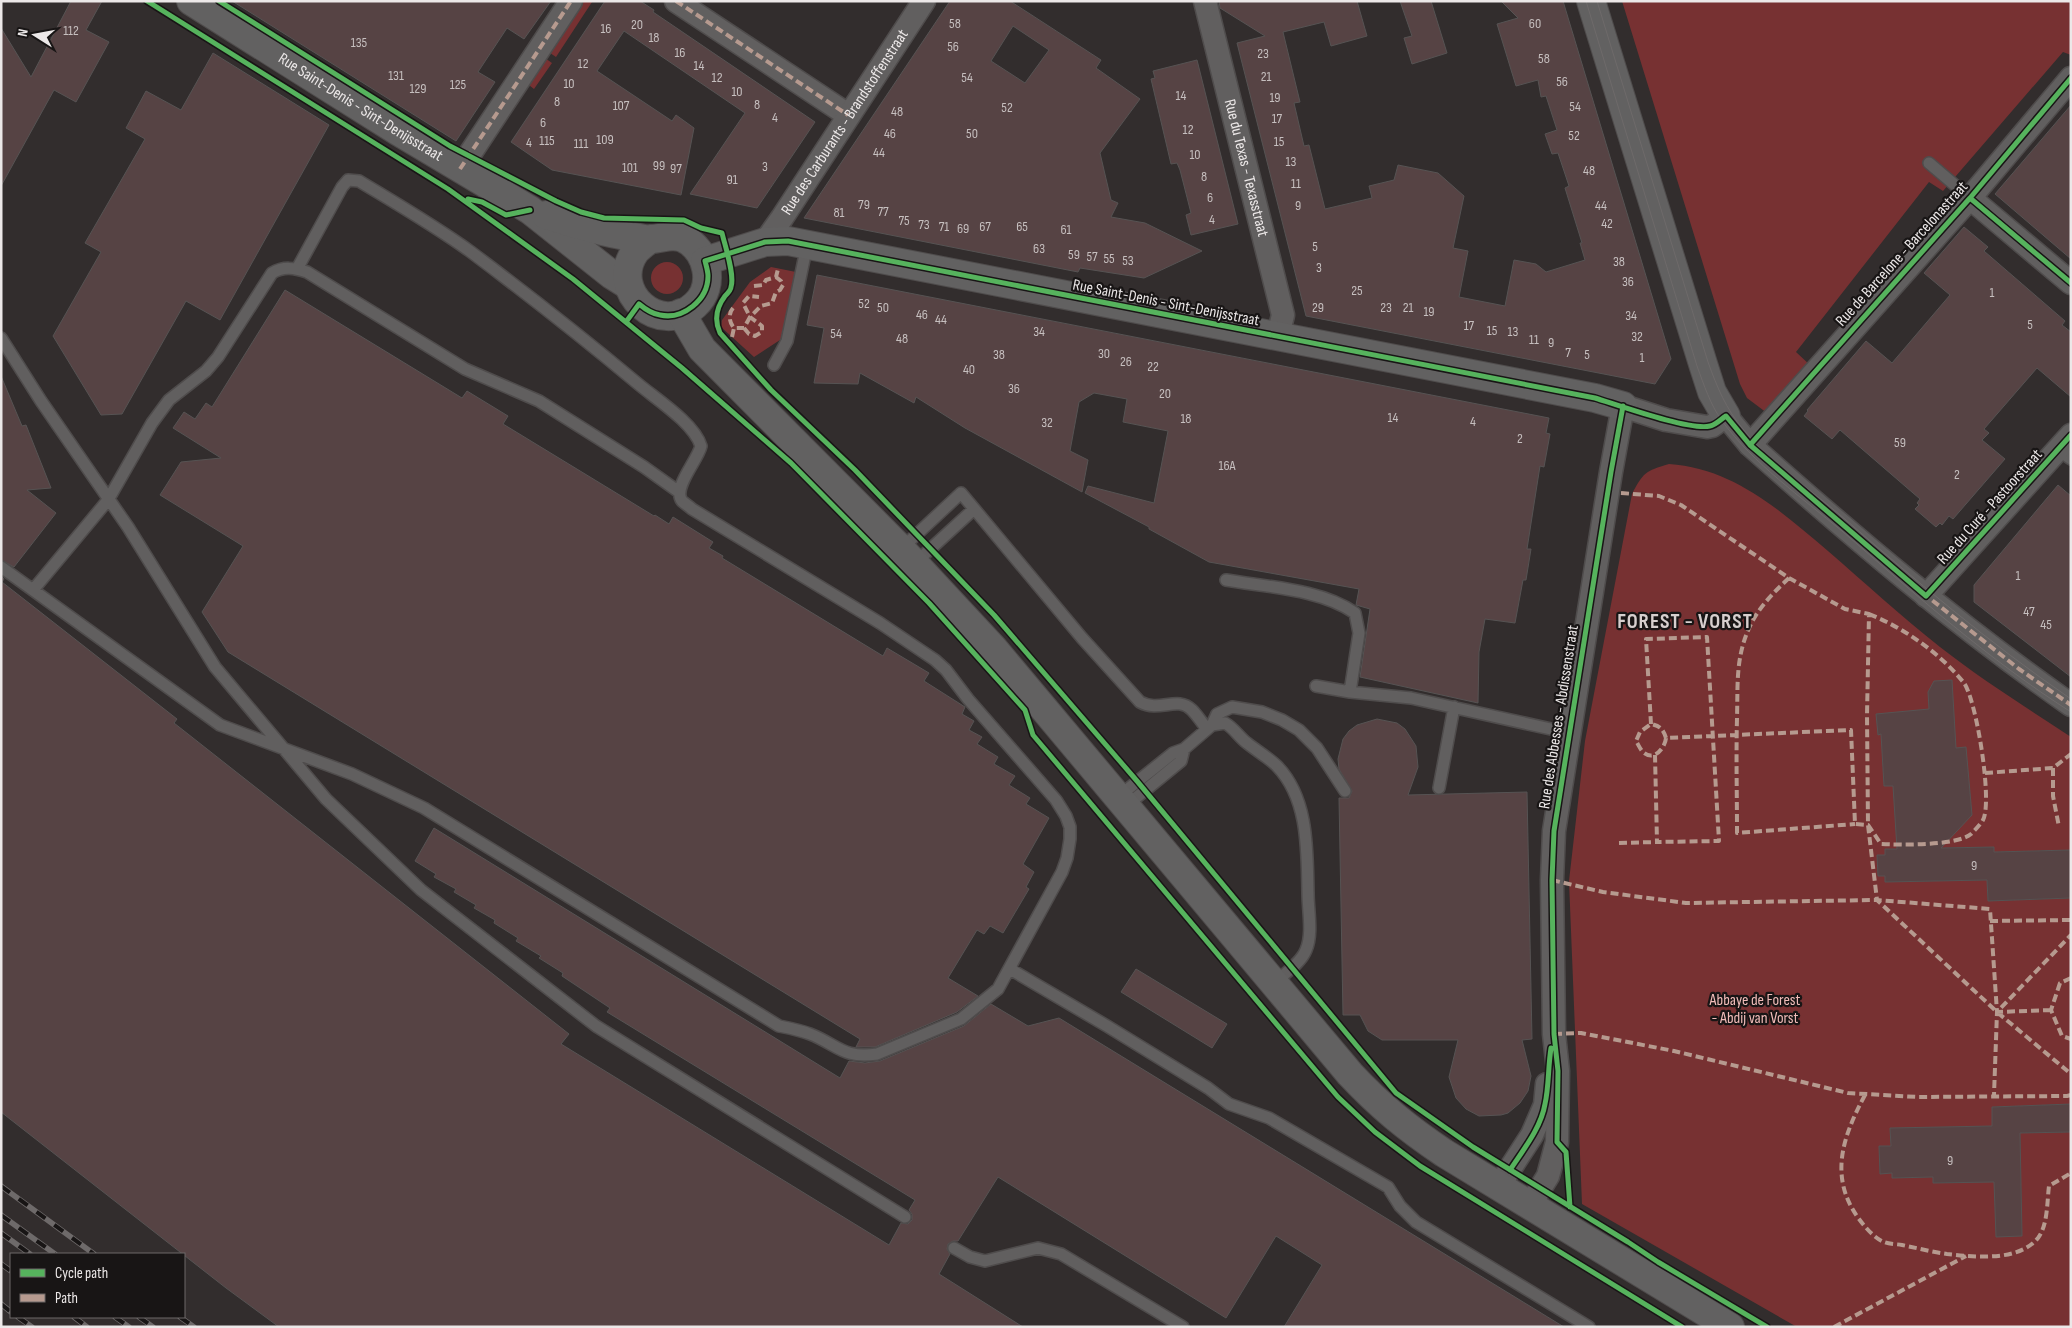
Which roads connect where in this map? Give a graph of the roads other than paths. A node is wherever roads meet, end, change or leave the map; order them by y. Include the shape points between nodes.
1 (191, 1) edge
2 (571, 1) edge
3 (676, 1) edge
4 (924, 1) edge
5 (1205, 1) edge
6 (1591, 1) edge
7 (2071, 78) edge
8 (848, 115) junction
9 (1929, 163) dead end
10 (460, 169) junction
11 (1970, 198) junction
12 (530, 210) junction
13 (650, 239) junction
14 (765, 242) junction
15 (807, 245) junction
16 (705, 260) junction
17 (297, 269) junction
18 (2071, 283) edge
19 (628, 285) junction
20 (681, 314) junction
21 (1278, 336) junction
22 (1, 338) edge
23 (774, 364) dead end
24 (1623, 406) junction
25 (1726, 416) junction
26 (1750, 445) junction
27 (2067, 448) edge
28 (679, 492) junction
29 (108, 500) junction
30 (974, 509) junction
31 (908, 557) junction
32 (1, 567) edge
33 (1226, 580) dead end
34 (33, 590) junction
35 (1926, 596) junction
36 (1316, 686) dead end
37 (1350, 692) junction
38 (2071, 705) edge
39 (1454, 707) junction
40 (1210, 727) junction
41 (1569, 733) junction
42 (281, 747) junction
43 (1439, 788) dead end
44 (1345, 791) dead end
45 (1122, 802) junction
46 (1010, 969) junction
47 (1274, 983) junction
48 (1554, 1034) junction
49 (1499, 1186) junction
50 (1530, 1205) junction
51 (905, 1217) dead end
52 (954, 1248) dead end
53 (1183, 1327) edge
54 (1589, 1327) edge
55 (1730, 1327) edge

1 - 10 main road, Rue Saint-Denis - Sint-Denijsstraat
2 - 10 street
3 - 8 street
4 - 8 street, Rue des Carburants - Brandstoffenstraat
5 - 21 street, Rue du Texas - Texasstraat via 1283,315
6 - 25 main road via 1712,392
7 - 11 street, Rue de Barcelone - Barcelonastraat
8 - 14 street, Rue des Carburants - Brandstoffenstraat
9 - 11 lane
10 - 12 main road, Rue Saint-Denis - Sint-Denijsstraat
11 - 18 street
11 - 26 street, Rue de Barcelone - Barcelonastraat
12 - 13 main road, Rue Saint-Denis - Sint-Denijsstraat via 600,232
12 - 19 main road, Rue Saint-Denis - Sint-Denijsstraat
13 - 16 main road, Rue Saint-Denis - Sint-Denijsstraat via 666,235 682,238 696,247
13 - 19 main road via 636,251 628,267
14 - 15 main road, Rue Saint-Denis - Sint-Denijsstraat via 788,241
14 - 16 main road, Rue Saint-Denis - Sint-Denijsstraat
15 - 21 main road, Rue Saint-Denis - Sint-Denijsstraat
15 - 23 lane via 787,341
16 - 20 main road via 708,276 704,292 695,305
17 - 28 lane via 465,368 539,401
17 - 28 lane via 342,187 348,180 359,181 470,252 692,430 702,446
17 - 29 lane via 280,268 272,273 218,357 206,371 169,400 152,423
19 - 20 main road, Rue Saint-Denis - Sint-Denijsstraat via 632,296 648,311 664,316
20 - 31 main road via 702,349
21 - 24 main road, Rue Saint-Denis - Sint-Denijsstraat
22 - 29 lane
24 - 25 street, Rue Saint-Denis - Sint-Denijsstraat via 1666,420 1706,427
24 - 41 street, Rue des Abbesses - Abdissenstraat
25 - 26 street
26 - 35 street
27 - 35 street, Rue du Curé - Pastoorstraat
28 - 46 lane via 681,500 692,508 935,660 1056,800 1070,827 1062,872
29 - 34 lane
29 - 42 lane via 215,667
30 - 31 lane
30 - 31 lane via 961,493
30 - 40 lane via 1140,702 1149,707 1183,704
31 - 45 main road via 993,648
32 - 34 lane
33 - 37 lane via 1310,594 1342,603 1355,613 1359,633
34 - 42 lane via 220,725
35 - 38 street via 2018,669
36 - 37 lane
37 - 39 lane via 1411,698
39 - 41 lane
39 - 43 lane
40 - 44 lane via 1217,714 1232,707 1262,712 1282,720 1299,730 1317,748
40 - 45 lane via 1184,749 1172,753
40 - 47 lane via 1224,723 1278,767 1301,809 1308,884 1308,942 1303,957
41 - 48 street, Rue des Abbesses - Abdissenstraat via 1554,831
42 - 46 lane via 352,774 424,808 779,1026 810,1034 838,1050 864,1056 877,1054 961,1019 998,989
42 - 51 lane via 326,799 421,890 570,1007
45 - 47 main road
46 - 54 lane via 1208,1088 1229,1104 1269,1118 1388,1187 1416,1222
47 - 49 main road via 1375,1100 1444,1154
48 - 49 street, Rue des Abbesses - Abdissenstraat via 1545,1104 1532,1135
48 - 50 street, Rue des Abbesses - Abdissenstraat via 1558,1071 1557,1142 1548,1176
49 - 50 main road
50 - 55 main road
52 - 53 lane via 985,1261 1038,1248 1061,1254

